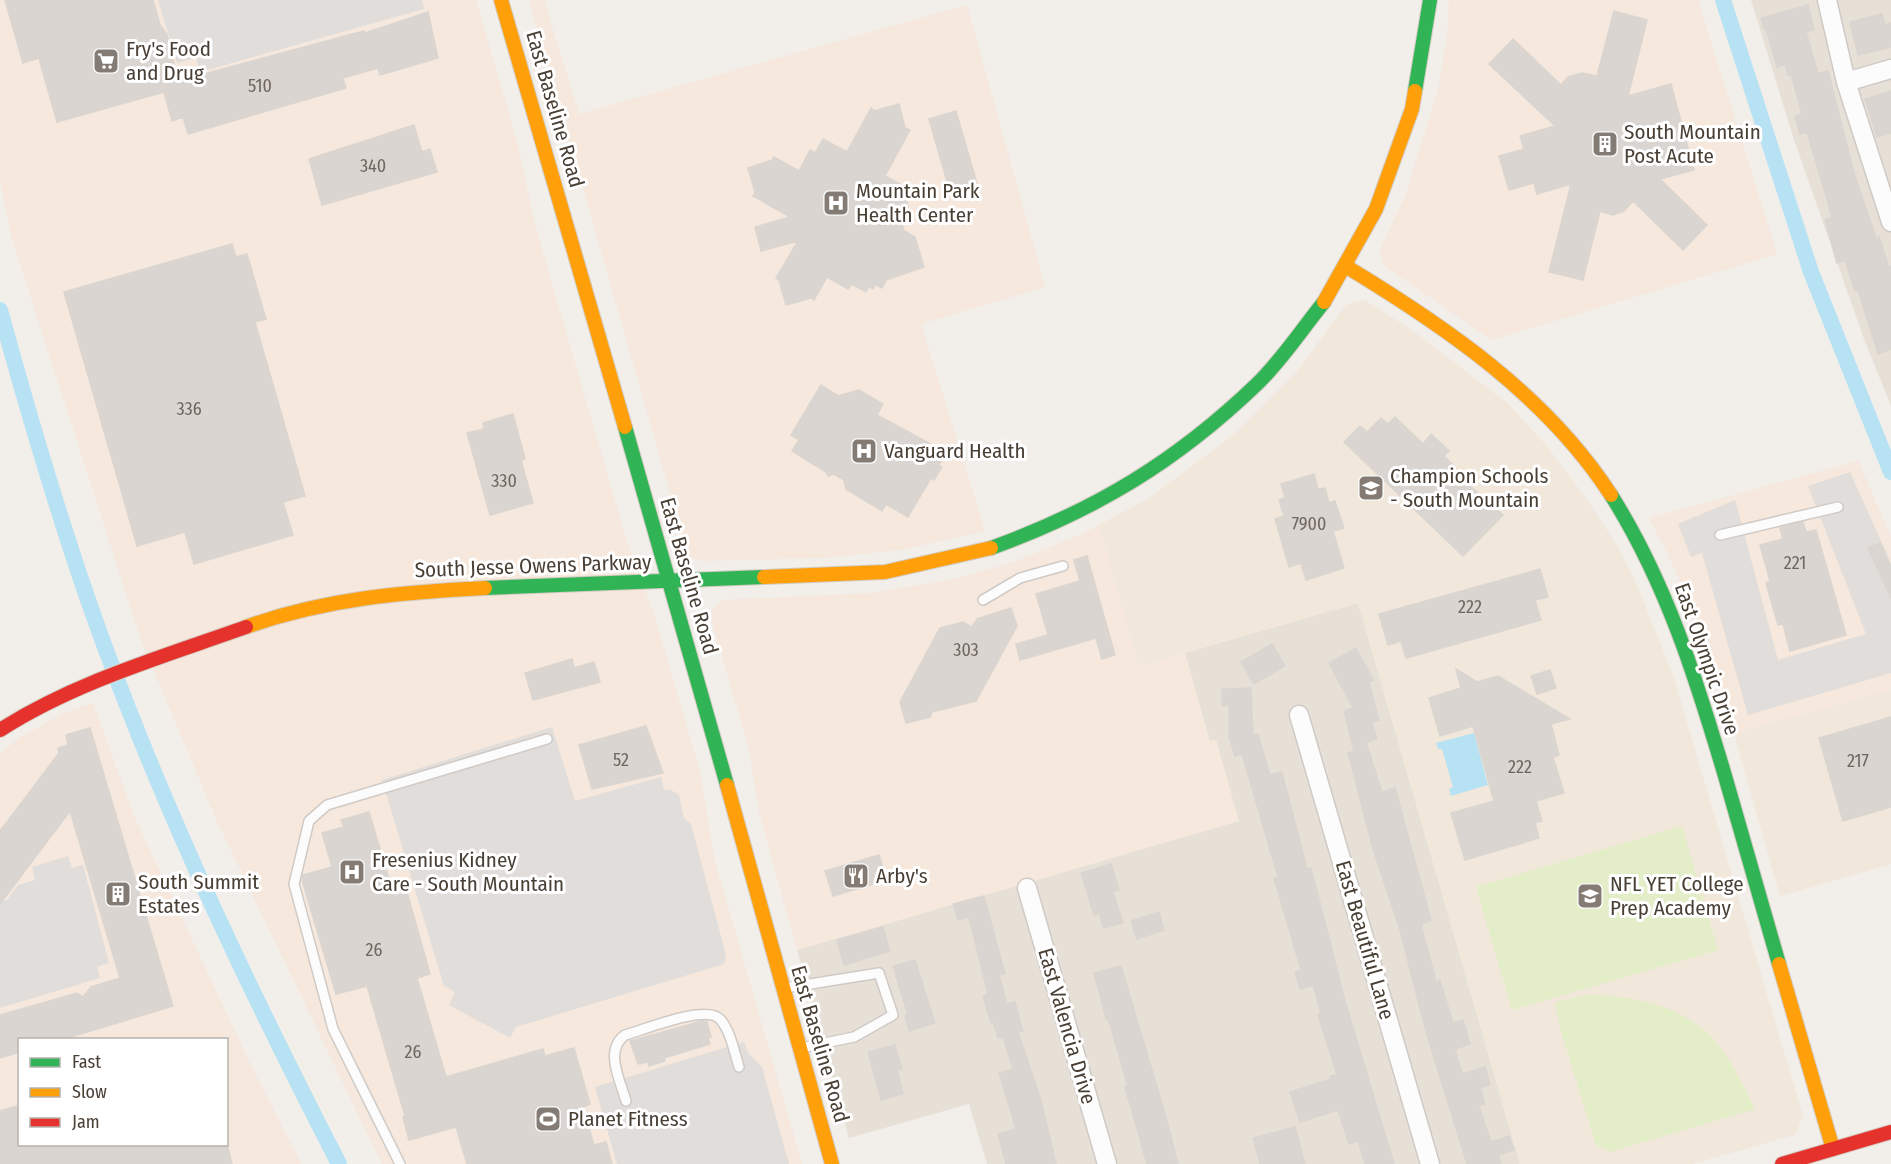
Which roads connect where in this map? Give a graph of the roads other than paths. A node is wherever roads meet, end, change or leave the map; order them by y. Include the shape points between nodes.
1 (501, 0) edge
2 (1430, 0) edge
3 (1827, 0) edge
4 (1891, 69) edge
5 (1846, 82) junction
6 (1891, 222) edge
7 (1347, 267) junction
8 (1838, 507) dead end
9 (1720, 535) dead end
10 (1063, 566) dead end
11 (670, 582) junction
12 (983, 600) dead end
13 (1299, 715) dead end
14 (0, 730) edge
15 (547, 739) dead end
16 (1027, 888) dead end
17 (783, 988) junction
18 (800, 1049) junction
19 (739, 1067) dead end
20 (626, 1101) dead end
21 (1891, 1132) edge
22 (1833, 1149) junction
23 (400, 1164) edge
24 (832, 1164) edge
25 (1107, 1164) edge
26 (1430, 1164) edge
27 (1782, 1164) edge

1 - 11 street, East Baseline Road
2 - 7 street, South Jesse Owens Parkway via 1422,68 1403,142 1383,198
3 - 5 street
4 - 5 street
5 - 6 street
7 - 11 street, South Jesse Owens Parkway via 1297,340 1218,423 1153,472 1058,524 995,548 915,568 863,574
7 - 22 street, East Olympic Drive via 1429,317 1506,376 1587,463 1637,539 1669,604 1703,704
8 - 9 lane
10 - 12 lane via 1020,578
11 - 14 street, South Jesse Owens Parkway via 373,595 275,616 88,683 36,707
11 - 17 street, East Baseline Road
13 - 26 street, East Beautiful Lane
15 - 23 lane via 327,805 309,821 294,884 333,1029
16 - 25 street, East Valencia Drive
17 - 18 street, East Baseline Road
17 - 18 lane via 879,973 893,1015 854,1037
18 - 24 street, East Baseline Road
19 - 20 lane via 728,1031 718,1018 702,1013 682,1018 619,1040 613,1055
21 - 22 street
22 - 27 street

